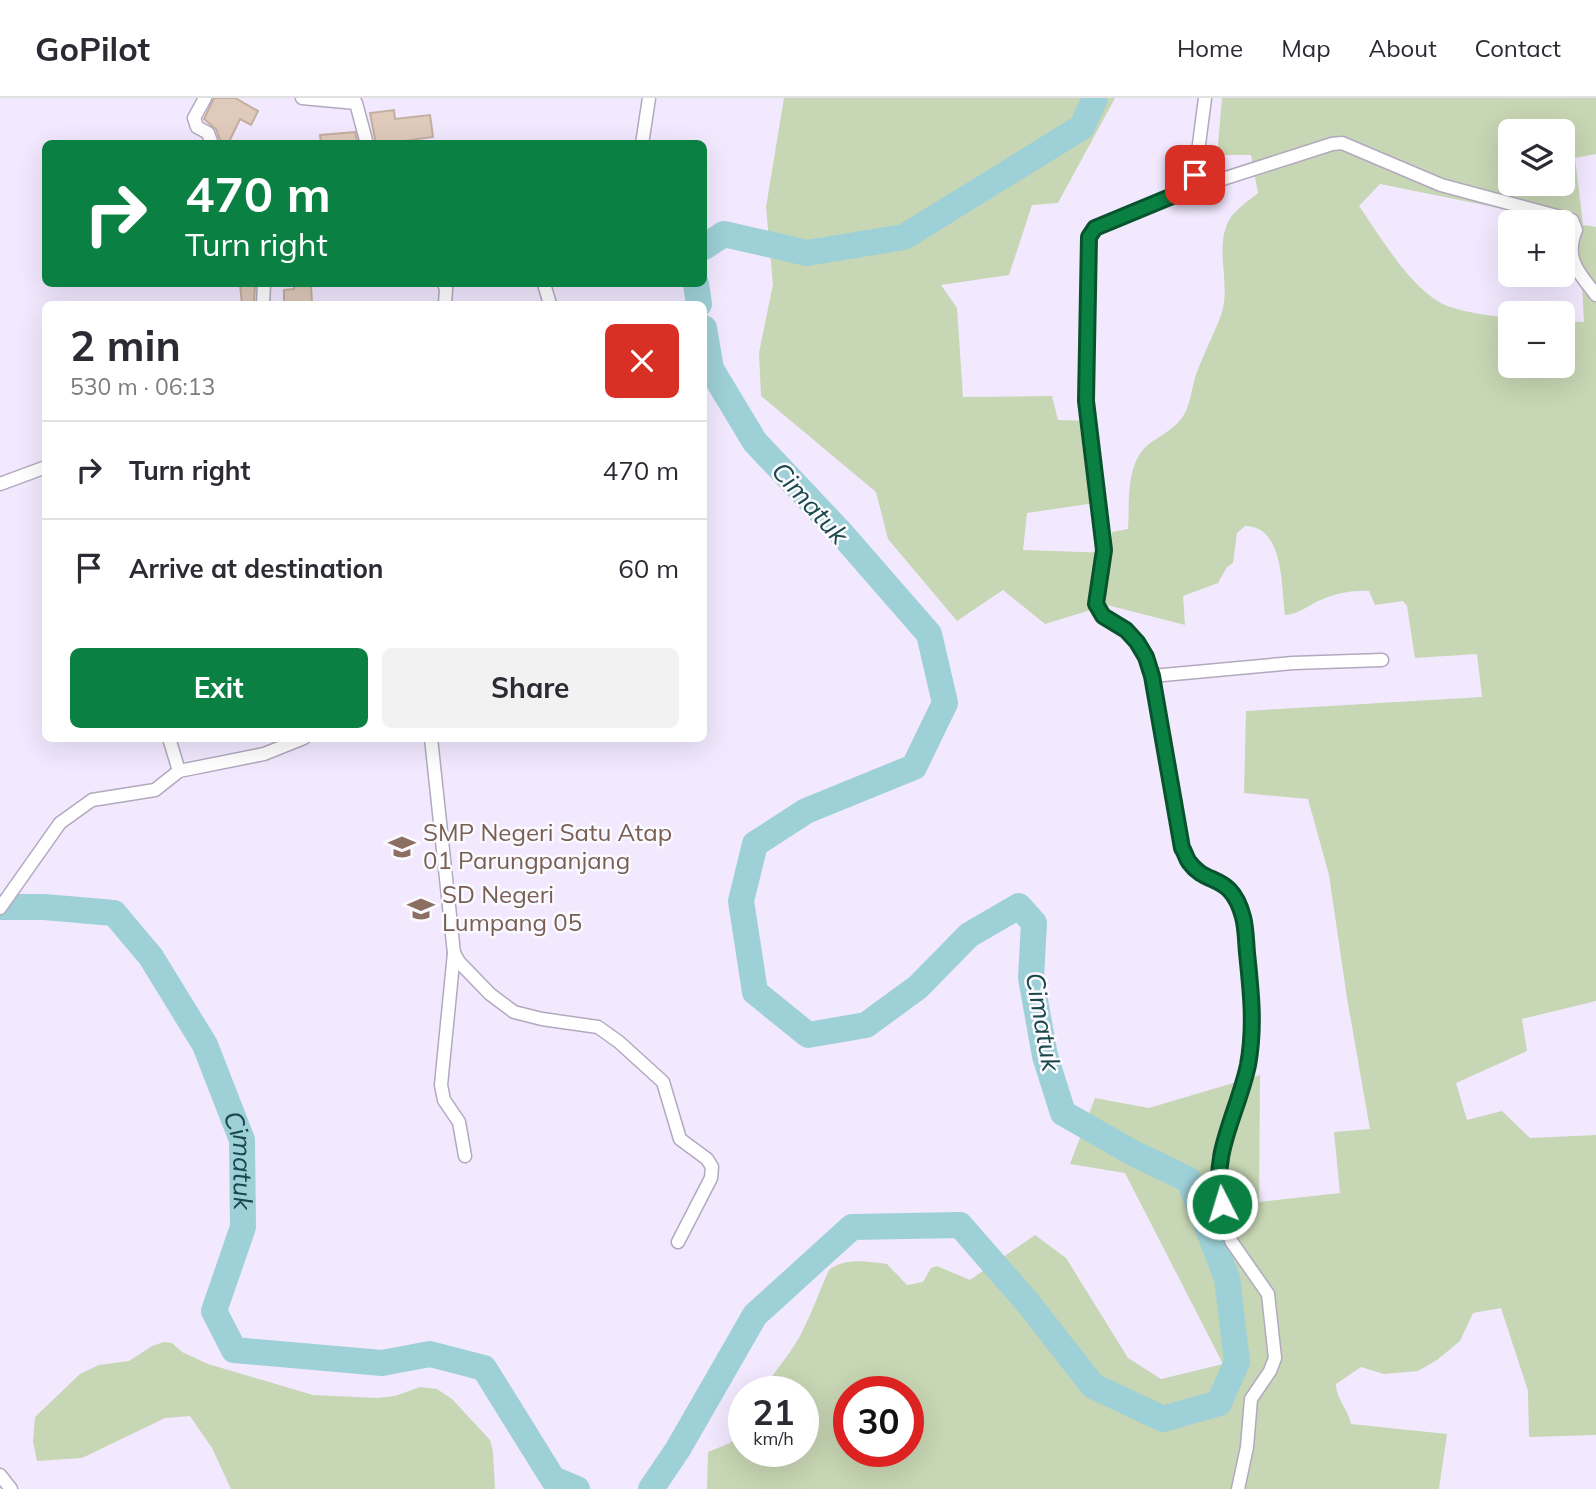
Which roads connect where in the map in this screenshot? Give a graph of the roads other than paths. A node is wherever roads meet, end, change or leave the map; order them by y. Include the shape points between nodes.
1 (205, 98) edge
2 (302, 98) edge
3 (649, 98) edge
4 (1205, 98) edge
5 (210, 140) edge
6 (366, 140) edge
7 (643, 140) edge
8 (1182, 192) junction
9 (1596, 295) edge
10 (42, 468) edge
11 (0, 484) edge
12 (1382, 660) dead end
13 (1152, 676) junction
14 (170, 742) edge
15 (294, 742) edge
16 (431, 742) edge
17 (179, 771) junction
18 (0, 908) edge
19 (454, 953) junction
20 (465, 1156) dead end
21 (678, 1242) dead end
22 (0, 1475) edge
23 (11, 1489) edge
24 (1238, 1489) edge

1 - 5 street via 194,118
2 - 6 street via 356,103
3 - 7 street
4 - 8 street via 1195,175
8 - 9 street via 1332,144 1351,145 1441,185 1572,220 1576,230 1571,242 1574,267
8 - 13 street via 1095,228 1087,246 1086,401 1104,550 1096,604 1103,616 1137,642
10 - 11 street
12 - 13 street
13 - 24 street via 1182,848 1190,864 1226,885 1244,918 1252,1031 1247,1066 1220,1152 1218,1185 1231,1241 1268,1293 1275,1358 1251,1399
14 - 17 street
15 - 17 street via 264,754
16 - 19 street
17 - 18 street via 155,790 92,800 60,823
19 - 20 street via 441,1085 444,1100 459,1122
19 - 21 street via 490,995 514,1012 598,1027 663,1082 680,1139 712,1167 711,1178
22 - 23 street

